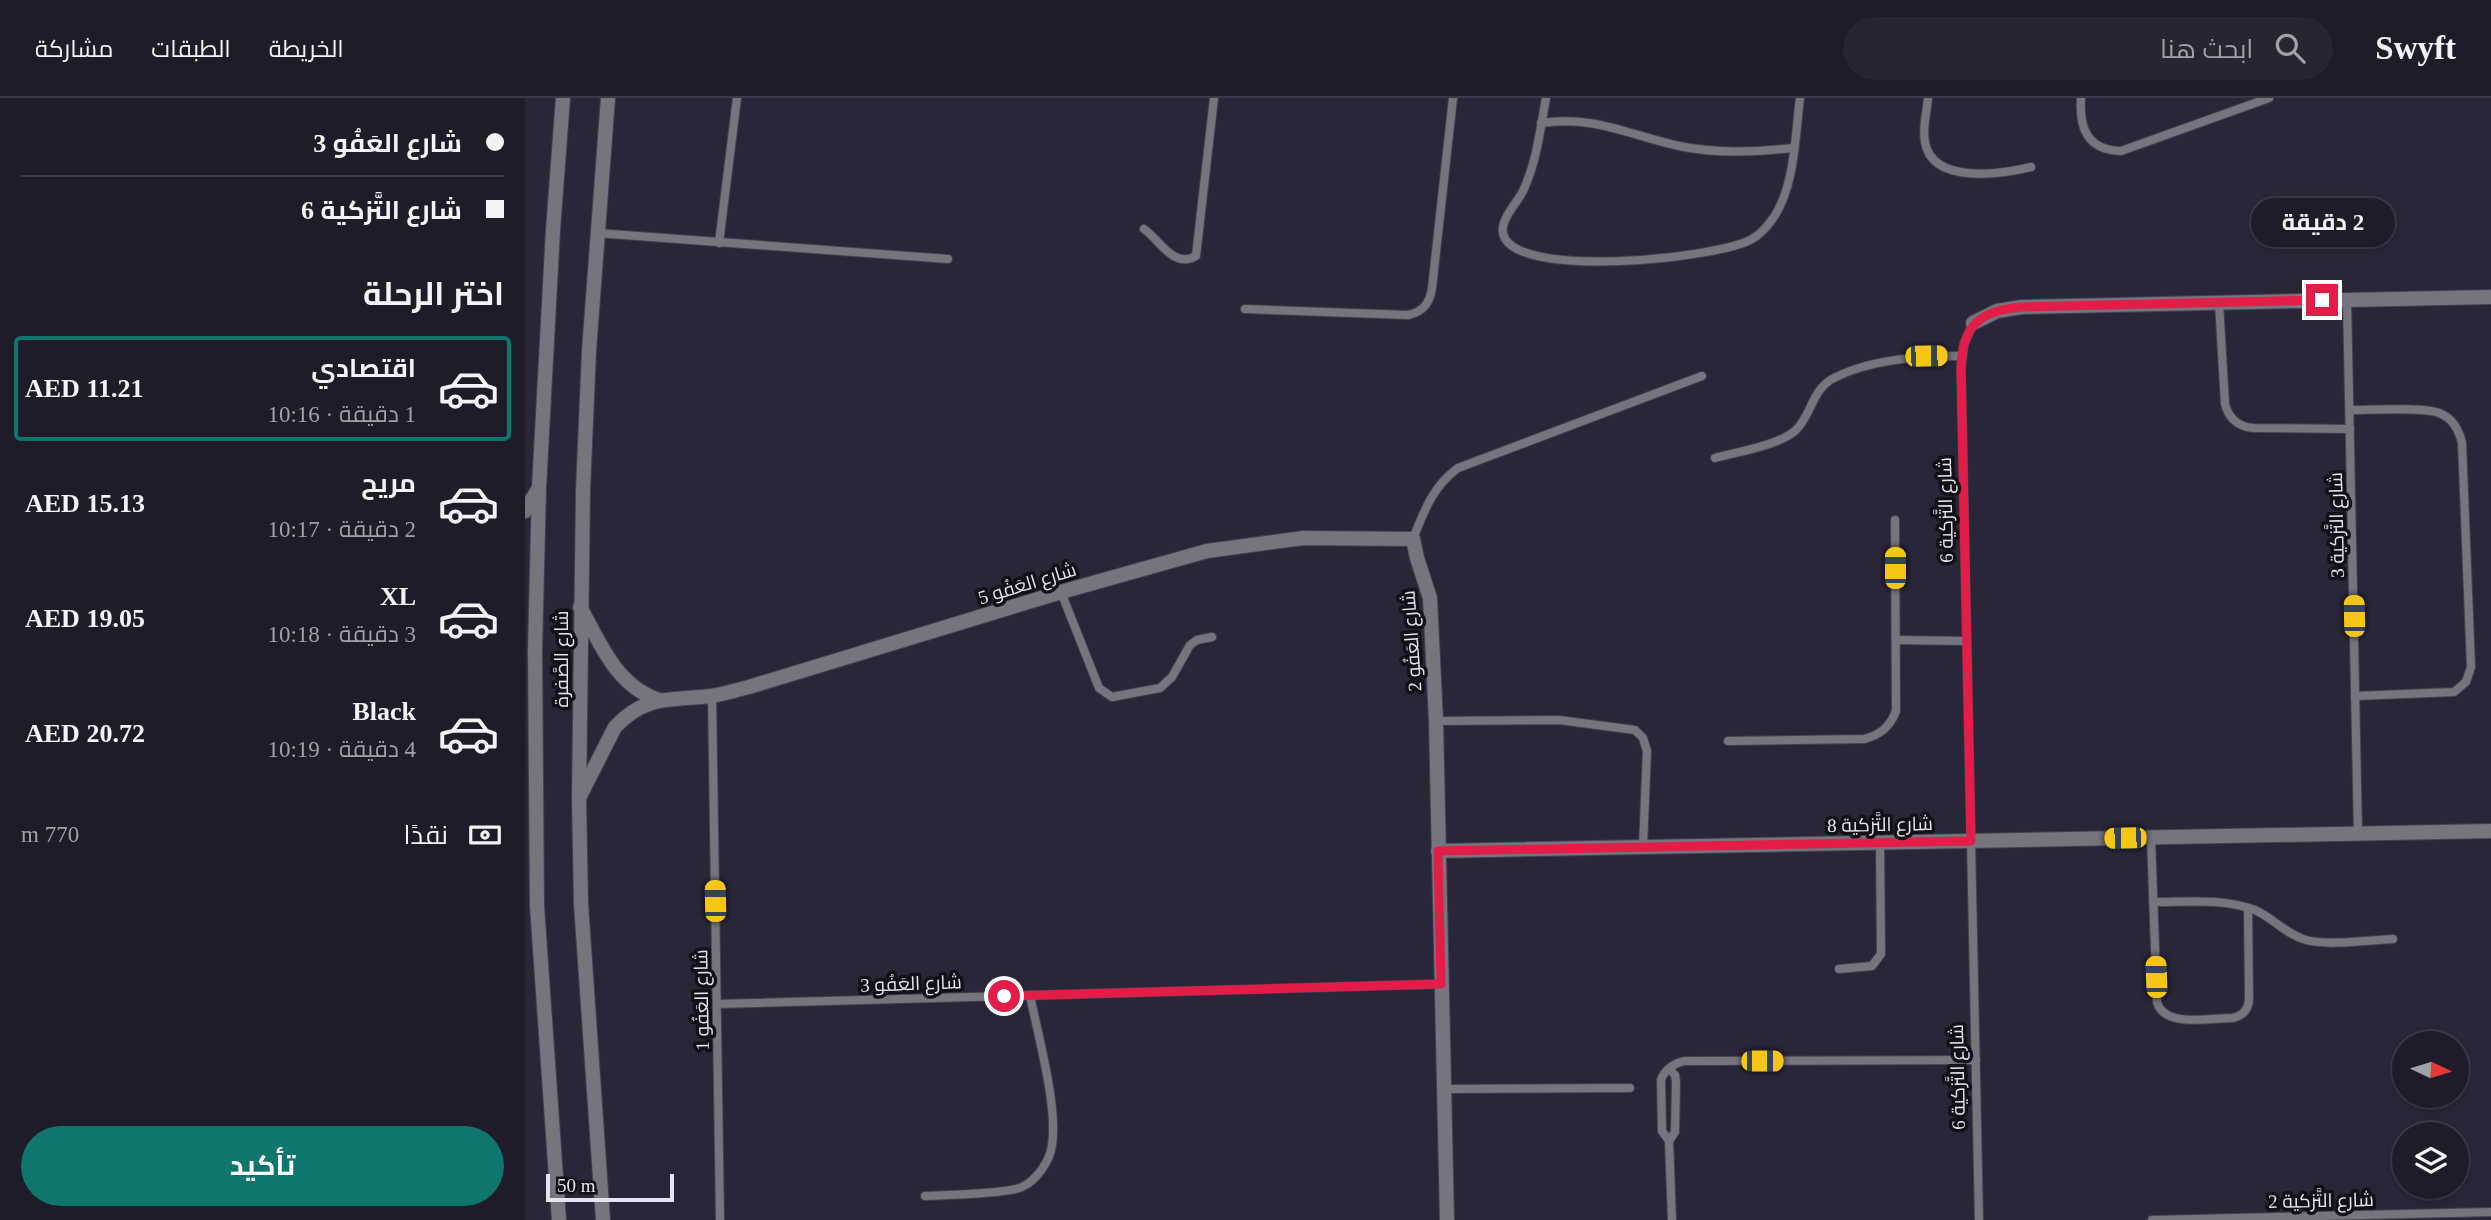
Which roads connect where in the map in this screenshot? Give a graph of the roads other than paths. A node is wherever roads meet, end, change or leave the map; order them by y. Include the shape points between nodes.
1 (563, 98) edge
2 (608, 98) edge
3 (737, 98) edge
4 (1214, 98) edge
5 (1453, 98) edge
6 (1546, 98) edge
7 (1800, 98) edge
8 (1928, 98) edge
9 (2081, 98) edge
10 (2263, 99) edge
11 (1541, 123) junction
12 (1793, 148) junction
13 (2031, 167) dead end
14 (1144, 229) dead end
15 (597, 233) junction
16 (719, 243) junction
17 (948, 260) dead end
18 (2491, 297) edge
19 (2347, 300) junction
20 (2219, 303) junction
21 (1245, 309) dead end
22 (1973, 323) joint
23 (1961, 356) junction
24 (1703, 376) dead end
25 (2350, 410) junction
26 (2350, 429) junction
27 (1715, 458) dead end
28 (539, 488) junction
29 (525, 511) edge
30 (1895, 520) dead end
31 (1413, 539) junction
32 (1061, 592) junction
33 (580, 607) junction
34 (1212, 637) dead end
35 (1896, 640) junction
36 (1966, 641) junction
37 (530, 648) edge
38 (712, 696) junction
39 (2355, 696) junction
40 (659, 700) junction
41 (1436, 721) junction
42 (1728, 741) dead end
43 (579, 798) junction
44 (2491, 831) edge
45 (2358, 834) junction
46 (2151, 838) junction
47 (1971, 841) junction
48 (1880, 843) junction
49 (1643, 847) junction
50 (1438, 851) junction
51 (2153, 902) junction
52 (2248, 908) junction
53 (2393, 939) dead end
54 (1839, 969) dead end
55 (1441, 984) junction
56 (1030, 995) junction
57 (717, 1004) junction
58 (1976, 1060) junction
59 (1669, 1070) junction
60 (1630, 1088) dead end
61 (1444, 1089) junction
62 (1669, 1141) junction
63 (925, 1196) dead end
64 (2491, 1212) edge
65 (559, 1220) edge
66 (603, 1220) edge
67 (720, 1220) edge
68 (1447, 1220) edge
69 (1672, 1220) edge
70 (1979, 1220) edge
71 (2151, 1220) edge

1 - 28 street, شارع الصَّفرة
2 - 15 street, شارع الصَّفرة
3 - 16 lane
4 - 14 lane via 1196,256 1184,260 1167,253
5 - 21 lane via 1432,288 1425,307 1408,315
6 - 11 lane
7 - 12 lane
8 - 13 lane via 1925,142 1940,163 1975,174
9 - 10 lane via 2080,117 2089,138 2104,149 2121,151
11 - 12 lane via 1597,123 1711,150
11 - 12 lane via 1531,173 1504,223 1503,234 1509,244 1528,254 1562,261 1660,258 1751,240 1782,203
15 - 16 lane
15 - 33 street, شارع الصَّفرة
16 - 17 lane
18 - 19 street, شارع التَّزكية 6
19 - 20 street, شارع التَّزكية 6
19 - 25 lane, شارع التَّزكية 3
20 - 22 street, شارع التَّزكية 6 via 2009,308
20 - 26 lane via 2225,404 2235,422 2254,428
22 - 23 lane, شارع التَّزكية 6
23 - 27 lane via 1898,360 1834,378 1820,389 1803,422 1789,435
23 - 36 lane, شارع التَّزكية 6
24 - 31 lane via 1458,468 1432,494
25 - 26 lane, شارع التَّزكية 3
25 - 39 lane via 2439,413 2460,434 2472,667 2466,682 2454,692
26 - 39 lane, شارع التَّزكية 3
28 - 29 street
28 - 37 street, شارع الصَّفرة
30 - 35 lane
31 - 32 street, شارع العَفُو 5 via 1303,538 1236,545
31 - 41 street, شارع العَفُو 2 via 1430,598
32 - 34 lane via 1099,688 1112,697 1160,688 1172,677 1190,645
32 - 38 street, شارع العَفُو 5
33 - 40 street via 619,675 637,691
33 - 43 street, شارع الصَّفرة
35 - 36 lane
35 - 42 lane via 1896,711 1879,733 1864,738
36 - 47 lane, شارع التَّزكية 6
37 - 65 street, شارع الصَّفرة via 537,906
38 - 40 street, شارع العَفُو 5
38 - 57 lane, شارع العَفُو 1
39 - 45 lane, شارع التَّزكية 3
40 - 43 street, شارع العَفُو 5 via 635,710 615,727
41 - 49 lane via 1559,720 1635,730 1647,751
41 - 50 street, شارع العَفُو 2
43 - 66 street, شارع الصَّفرة via 581,904
44 - 45 street, شارع التَّزكية 8
45 - 46 street, شارع التَّزكية 8
46 - 47 street, شارع التَّزكية 8
46 - 51 lane
47 - 48 street, شارع التَّزكية 8
47 - 58 lane, شارع التَّزكية 6
48 - 49 street, شارع التَّزكية 8
48 - 54 lane via 1881,954 1871,966
49 - 50 street, شارع التَّزكية 8
50 - 55 street, شارع العَفُو 2
51 - 52 lane via 2223,902
51 - 52 lane via 2157,1002 2164,1015 2173,1019 2232,1018 2247,1009
52 - 53 lane via 2305,940
55 - 56 lane, شارع العَفُو 3
55 - 61 street, شارع العَفُو 2
56 - 57 lane, شارع العَفُو 3
56 - 63 lane via 1050,1095 1053,1132 1049,1158 1037,1176 1021,1187
57 - 67 lane, شارع العَفُو 1
58 - 59 lane via 1686,1061
58 - 70 lane, شارع التَّزكية 6
59 - 62 lane via 1676,1082 1675,1132
59 - 62 lane via 1661,1080 1662,1131
60 - 61 lane
61 - 68 street, شارع العَفُو 2
62 - 69 lane
64 - 71 lane, شارع التَّزكية 2

